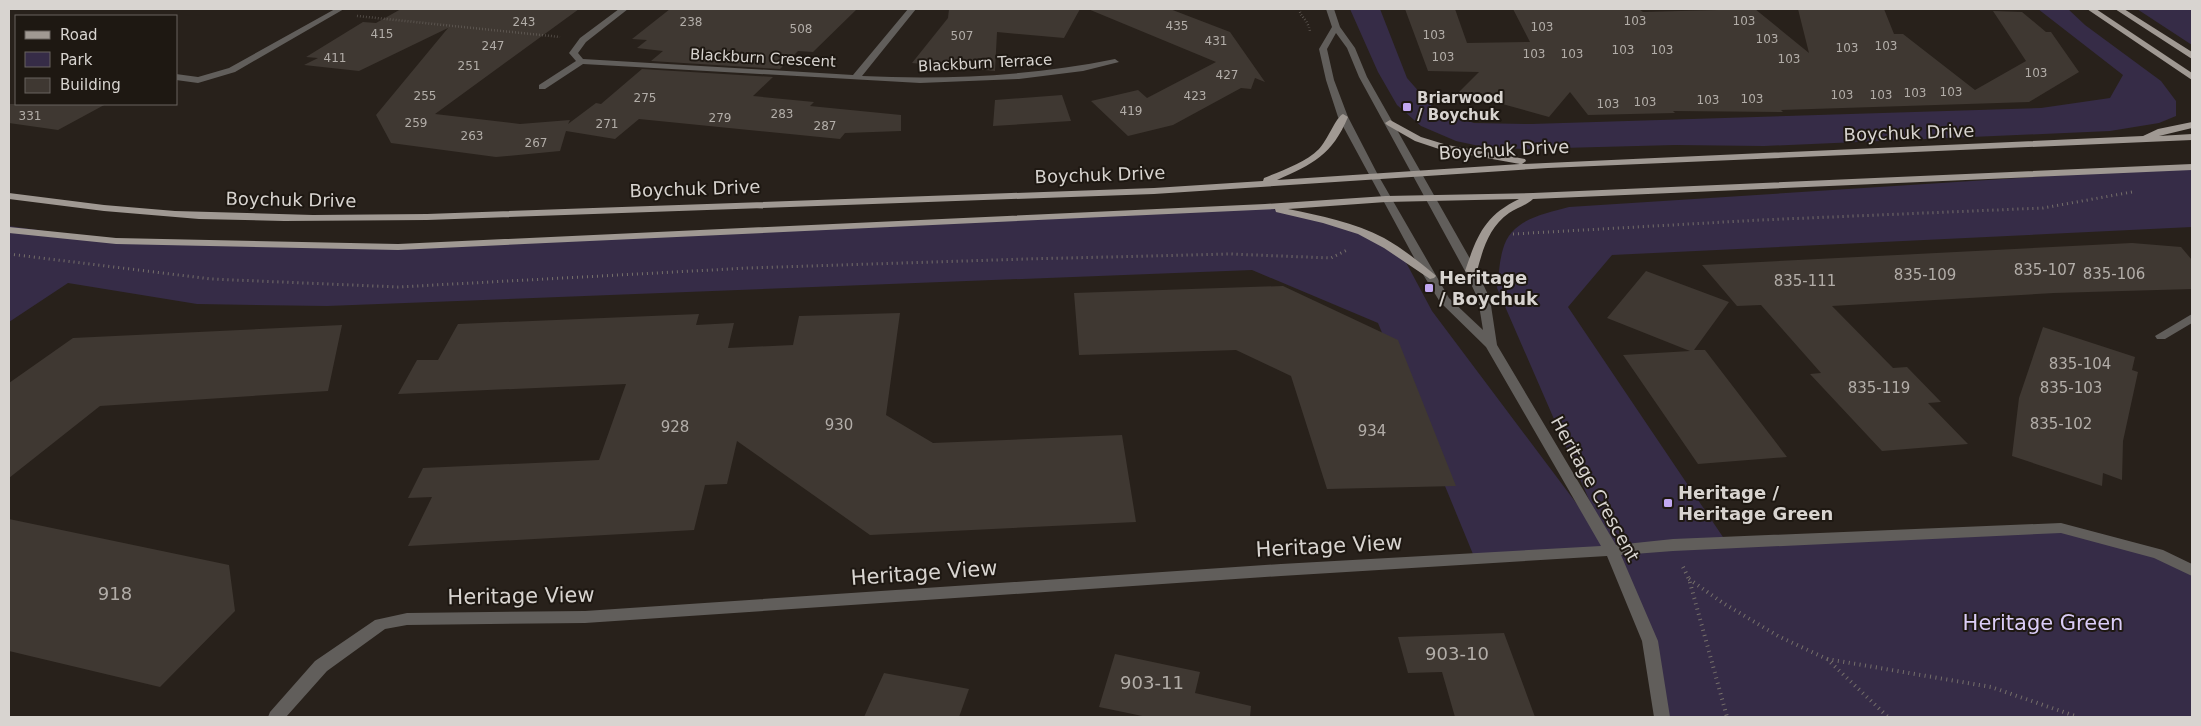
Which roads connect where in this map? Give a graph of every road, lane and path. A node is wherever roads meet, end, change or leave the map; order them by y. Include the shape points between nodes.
1 (340, 9) edge
2 (624, 9) edge
3 (912, 9) edge
4 (1330, 9) edge
5 (2091, 9) edge
6 (2119, 9) edge
7 (356, 16) dead end
8 (1336, 27) junction
9 (583, 40) junction
10 (2192, 56) edge
11 (580, 61) junction
12 (1115, 62) dead end
13 (2177, 68) junction
14 (178, 77) edge
15 (2192, 77) edge
16 (855, 78) junction
17 (2192, 82) edge
18 (542, 87) dead end
19 (1343, 117) junction
20 (1390, 123) junction
21 (2192, 125) edge
22 (2192, 138) edge
23 (2142, 141) junction
24 (1548, 165) junction
25 (2192, 168) edge
26 (1417, 173) junction
27 (1373, 176) junction
28 (1261, 184) junction
29 (2137, 191) dead end
30 (9, 196) edge
31 (1534, 196) junction
32 (1430, 198) junction
33 (1386, 199) junction
34 (1266, 207) junction
35 (9, 230) edge
36 (1363, 234) junction
37 (1508, 234) dead end
38 (9, 254) edge
39 (1471, 271) junction
40 (1430, 276) junction
41 (2192, 318) edge
42 (2162, 336) dead end
43 (1491, 345) junction
44 (1612, 551) junction
45 (2192, 570) edge
46 (1827, 659) junction
47 (276, 717) edge
48 (1662, 717) edge
49 (1727, 717) edge
50 (1888, 717) edge
51 (2078, 717) edge

1 - 14 street via 232,70 198,80
2 - 9 street
3 - 16 street, Blackburn Crescent
4 - 8 street, Heritage Crescent
5 - 13 main road
6 - 10 main road
7 - 9 path
8 - 19 street, Heritage Crescent via 1323,49
8 - 20 street, Heritage Crescent via 1351,48 1363,77
9 - 11 street via 573,53
11 - 16 street, Blackburn Crescent
11 - 18 street
12 - 16 street, Blackburn Terrace via 1009,77
13 - 15 main road
13 - 17 main road
19 - 27 street, Heritage Crescent
19 - 28 main road via 1323,153
20 - 24 main road via 1418,139 1445,148
20 - 26 street, Heritage Crescent
21 - 23 main road via 2161,131
22 - 23 main road, Boychuk Drive
23 - 24 main road, Boychuk Drive
24 - 26 main road, Boychuk Drive
25 - 31 main road
26 - 27 main road, Boychuk Drive
26 - 32 street, Heritage Crescent
27 - 28 main road, Boychuk Drive
27 - 33 street, Heritage Crescent
28 - 30 main road, Boychuk Drive via 1154,191 370,219 199,216 89,207
29 - 37 path via 2043,208
31 - 32 main road
31 - 39 main road via 1506,209 1491,222 1481,239
32 - 33 main road
32 - 39 street, Heritage Crescent
33 - 34 main road
33 - 40 street, Heritage Crescent
34 - 35 main road via 398,247 116,242
34 - 36 main road
36 - 38 path via 1361,243 1332,258 1230,254 1026,259 748,268 398,287 211,279
36 - 40 main road via 1401,253
39 - 43 street, Heritage Crescent via 1484,299
40 - 43 street, Heritage Crescent via 1444,300
41 - 42 street
43 - 44 street, Heritage Crescent
44 - 45 street via 1673,545 2061,528 2158,554
44 - 47 street, Heritage View via 585,617 407,619 381,624 321,666
44 - 48 street, Heritage Crescent via 1650,641
46 - 49 path via 1770,631 1689,579
46 - 50 path
46 - 51 path via 1991,687

